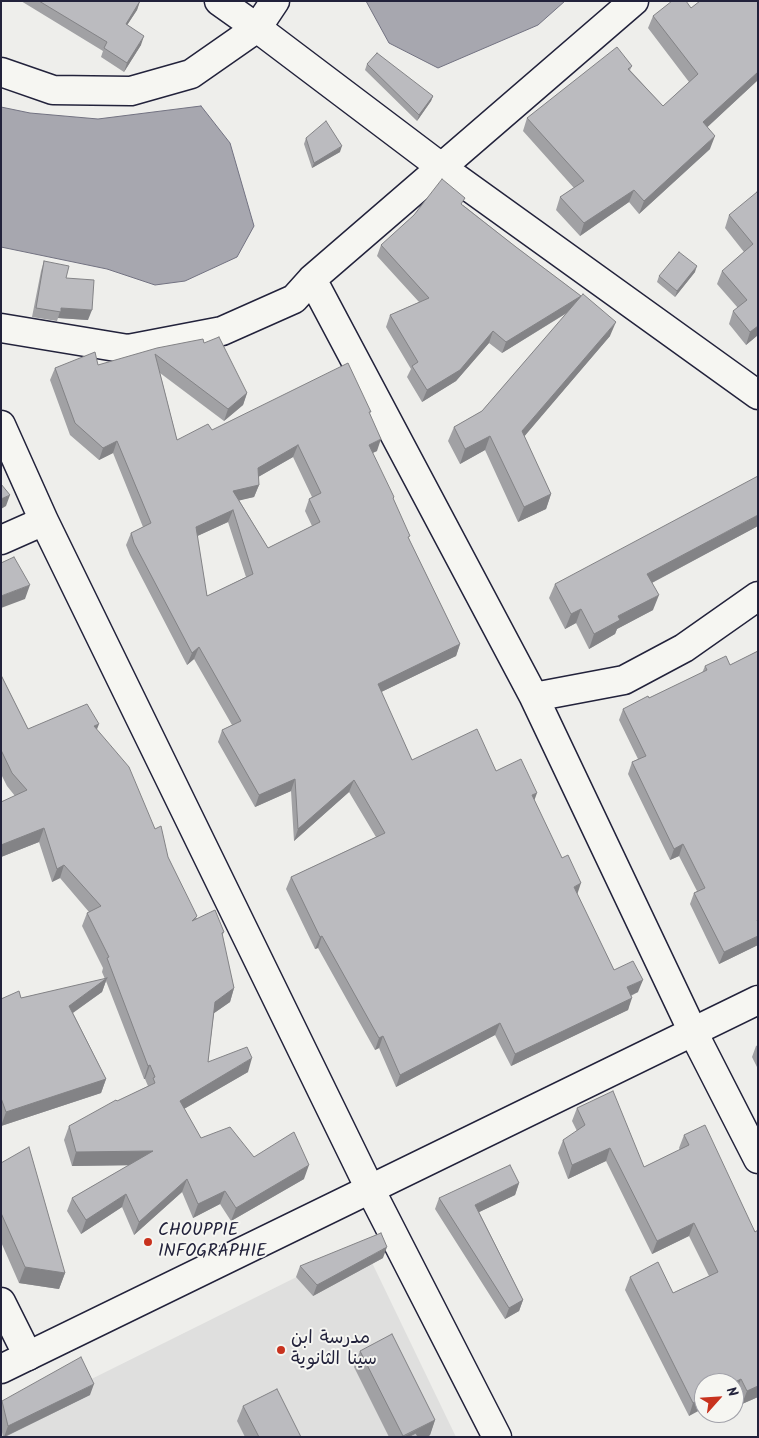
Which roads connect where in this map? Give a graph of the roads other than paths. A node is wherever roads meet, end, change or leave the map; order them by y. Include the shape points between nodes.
1 (219, 1) edge
2 (275, 1) edge
3 (634, 1) edge
4 (258, 28) junction
5 (1, 72) edge
6 (441, 167) junction
7 (312, 279) junction
8 (1, 328) edge
9 (758, 395) edge
10 (1, 425) edge
11 (44, 521) junction
12 (1, 540) edge
13 (758, 596) edge
14 (534, 696) junction
15 (758, 1000) edge
16 (693, 1032) junction
17 (758, 1159) edge
18 (370, 1189) junction
19 (1, 1302) edge
20 (28, 1356) junction
21 (1, 1369) edge
22 (496, 1437) edge

1 - 4 street
2 - 4 street
3 - 6 street
4 - 5 street via 191,74 130,91 53,90
4 - 6 street
6 - 7 street
6 - 9 street
7 - 8 street via 294,299 222,331 128,348
7 - 14 street
10 - 11 street
11 - 12 street
11 - 18 street
13 - 14 street via 684,648 624,680
14 - 16 street
15 - 16 street
16 - 17 street
16 - 18 street
18 - 20 street
18 - 22 street
19 - 20 street
20 - 21 street

